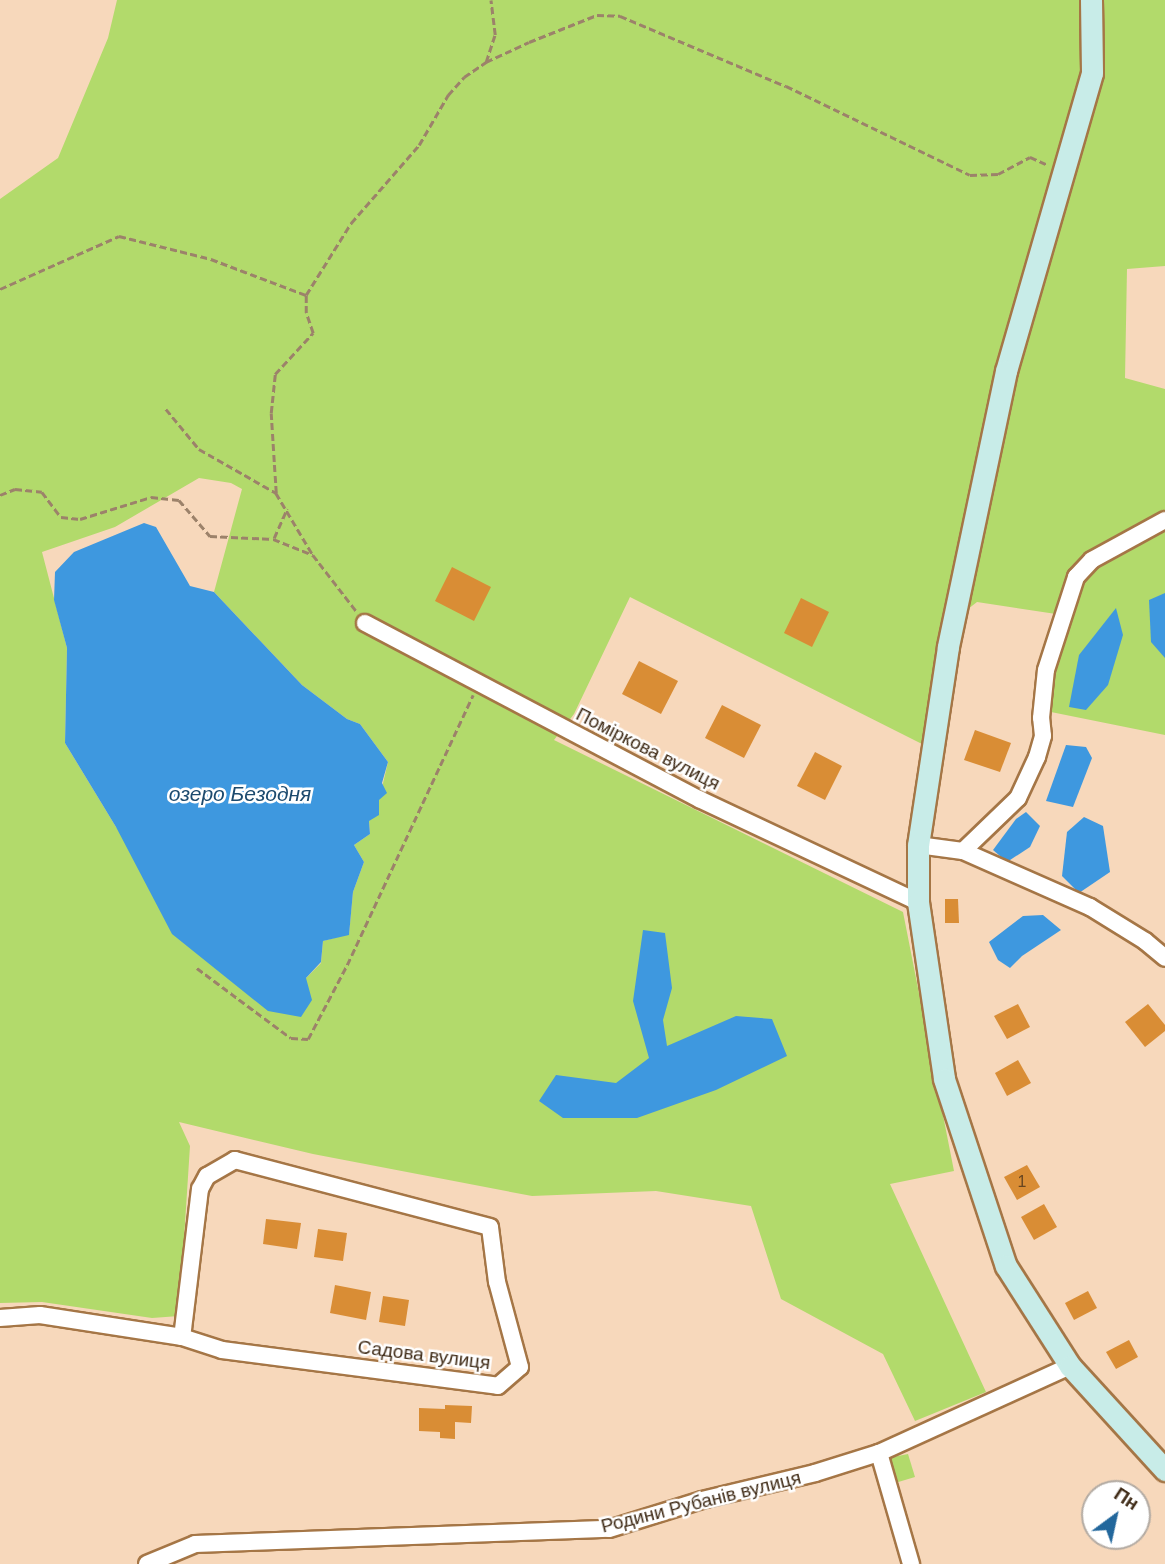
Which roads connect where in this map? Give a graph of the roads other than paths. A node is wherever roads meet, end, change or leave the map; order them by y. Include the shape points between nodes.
1 (1091, 0) edge
2 (1165, 520) edge
3 (366, 623) road end
4 (918, 845) junction
5 (963, 851) junction
6 (918, 902) junction
7 (1165, 958) edge
8 (0, 1318) edge
9 (182, 1337) junction
10 (1070, 1366) junction
11 (879, 1453) junction
12 (1165, 1470) edge
13 (146, 1564) edge
14 (911, 1564) edge

1 - 4 street via 1092,73 1006,371 948,647
2 - 5 street via 1092,561 1076,577 1046,670 1043,736 1037,757 1018,798
3 - 6 street, Поміркова вулиця via 699,799
4 - 5 street
4 - 6 street
5 - 7 street via 1090,907
6 - 10 street via 944,1079 1006,1266
8 - 9 street via 40,1315
9 - 9 street, Садова вулиця via 200,1189 207,1176 235,1160 490,1227 496,1282 520,1367 498,1386 222,1350
10 - 11 street, Родини Рубанів вулиця
10 - 12 street
11 - 13 street, Родини Рубанів вулиця via 609,1530 195,1544
11 - 14 street

